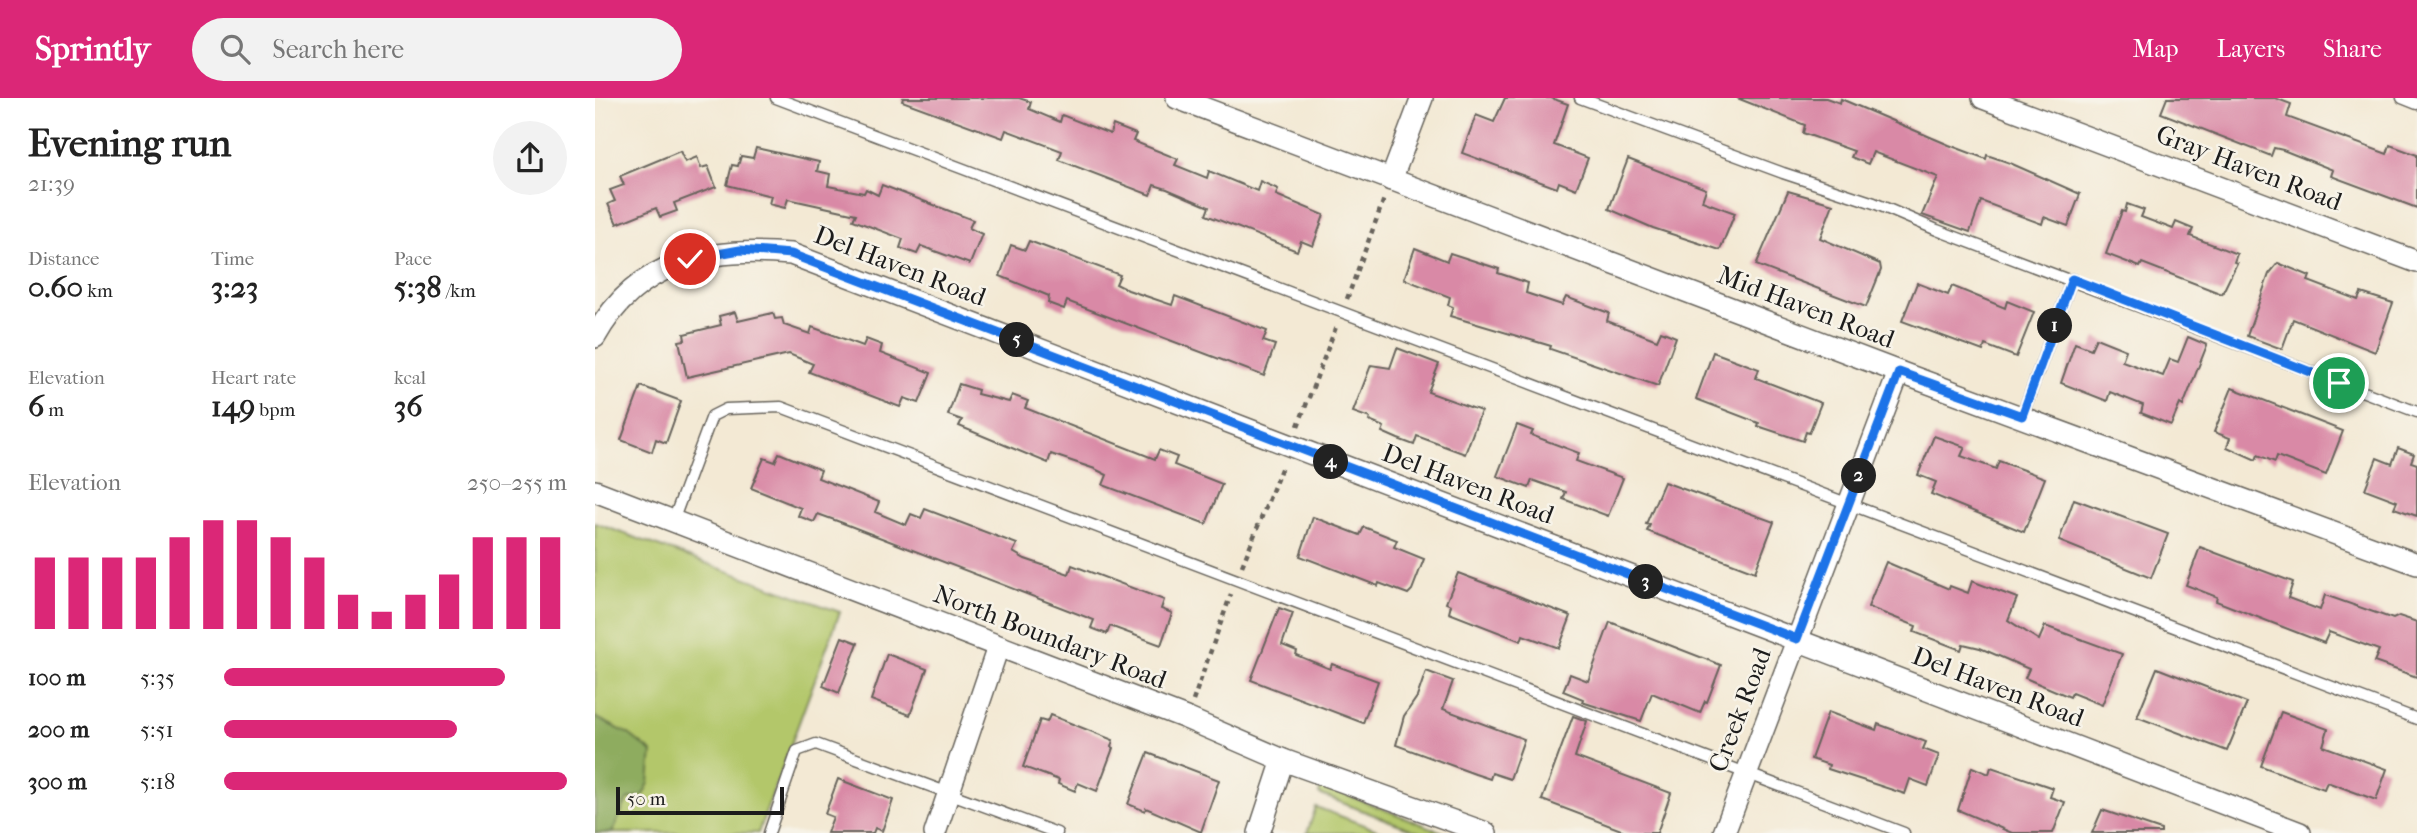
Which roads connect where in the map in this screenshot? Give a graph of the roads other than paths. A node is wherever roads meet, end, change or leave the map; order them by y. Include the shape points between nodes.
1 (776, 98) edge
2 (1177, 98) edge
3 (1422, 98) edge
4 (1580, 98) edge
5 (1983, 98) edge
6 (2402, 98) edge
7 (2417, 104) edge
8 (1391, 180) junction
9 (2417, 262) edge
10 (2072, 279) junction
11 (595, 337) edge
12 (1899, 372) junction
13 (2417, 412) edge
14 (2022, 416) junction
15 (595, 492) edge
16 (1848, 506) junction
17 (673, 521) junction
18 (2417, 564) edge
19 (1797, 639) junction
20 (998, 647) junction
21 (2417, 719) edge
22 (1283, 760) junction
23 (1747, 774) junction
24 (949, 792) junction
25 (769, 833) edge
26 (935, 833) edge
27 (1058, 833) edge
28 (1259, 833) edge
29 (1486, 833) edge
30 (1724, 833) edge
31 (1904, 833) edge
32 (2301, 833) edge

1 - 16 lane
2 - 8 street, Mid Haven Road
3 - 8 street
4 - 10 lane
5 - 9 street, Gray Haven Road
6 - 7 lane
8 - 12 street, Mid Haven Road
10 - 13 lane via 2184,326
10 - 14 lane
11 - 19 street, Del Haven Road via 621,298 655,272 690,259 740,250 791,254
12 - 14 street, Mid Haven Road
12 - 16 street, Creek Road
14 - 18 street, Mid Haven Road
15 - 17 street, North Boundary Road
16 - 19 street, Creek Road
16 - 21 lane
17 - 20 street, North Boundary Road
17 - 23 lane via 712,416 726,409 781,407
19 - 23 street, Creek Road
19 - 32 street, Del Haven Road
20 - 22 street, North Boundary Road via 1187,718
20 - 24 street
22 - 28 street
22 - 29 street, North Boundary Road
23 - 30 street, Creek Road
23 - 31 lane
24 - 25 lane via 816,744 797,751
24 - 26 street
24 - 27 lane

